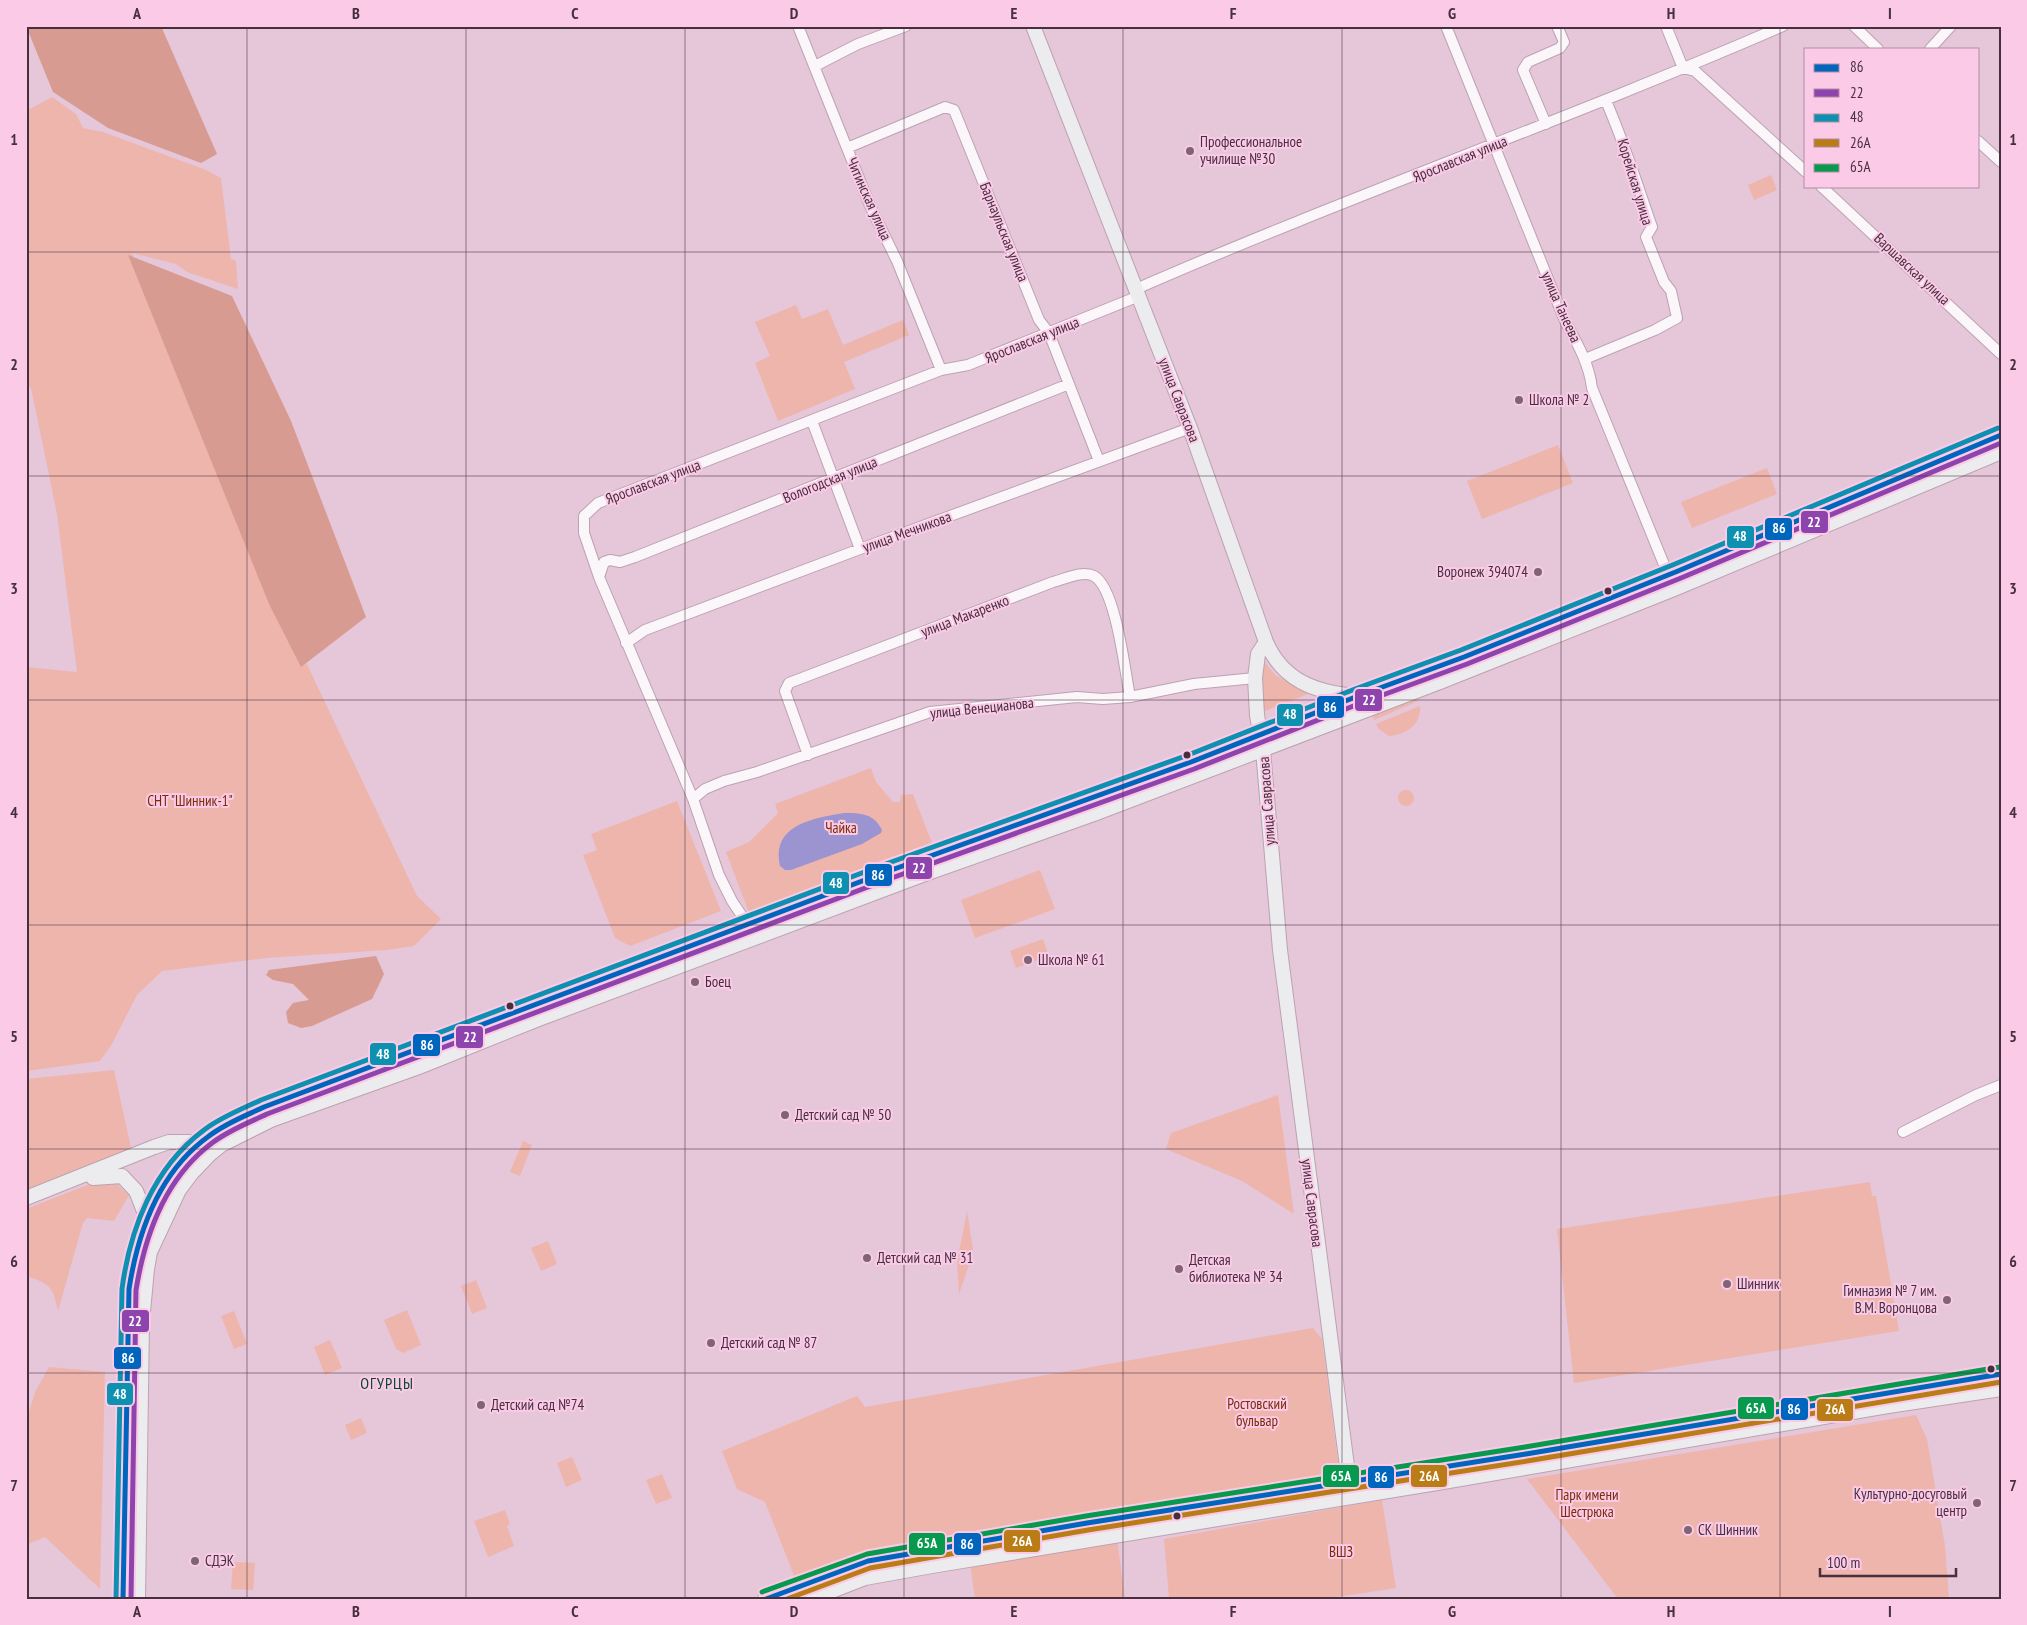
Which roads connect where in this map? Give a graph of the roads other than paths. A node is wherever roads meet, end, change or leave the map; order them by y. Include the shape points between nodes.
1 (798, 26) edge
2 (906, 26) edge
3 (1033, 26) edge
4 (1446, 26) edge
5 (1557, 26) edge
6 (1666, 26) edge
7 (1783, 26) edge
8 (1854, 26) edge
9 (1951, 26) edge
10 (1771, 28) edge
11 (1877, 48) edge
12 (1931, 48) edge
13 (815, 66) junction
14 (1683, 68) junction
15 (1606, 100) junction
16 (1546, 124) junction
17 (1980, 143) edge
18 (1493, 146) junction
19 (847, 148) junction
20 (2001, 162) edge
21 (1804, 170) edge
22 (1823, 188) edge
23 (1137, 292) junction
24 (1049, 333) junction
25 (2001, 354) edge
26 (1585, 359) junction
27 (941, 370) junction
28 (1070, 384) junction
29 (812, 421) junction
30 (1190, 428) junction
31 (2001, 435) edge
32 (2001, 452) edge
33 (1099, 461) junction
34 (834, 478) junction
35 (860, 549) junction
36 (1668, 575) junction
37 (599, 577) junction
38 (1674, 589) junction
39 (626, 642) junction
40 (1266, 642) junction
41 (1256, 678) junction
42 (1358, 696) junction
43 (1130, 697) junction
44 (1260, 735) junction
45 (1263, 750) junction
46 (808, 754) junction
47 (693, 799) junction
48 (748, 925) junction
49 (2001, 1085) edge
50 (1903, 1132) dead end
51 (201, 1142) junction
52 (70, 1182) junction
53 (26, 1198) edge
54 (147, 1220) junction
55 (2001, 1374) edge
56 (2001, 1389) edge
57 (1349, 1481) junction
58 (1351, 1497) junction
59 (124, 1526) junction
60 (139, 1526) junction
61 (860, 1564) junction
62 (865, 1578) junction
63 (123, 1599) edge
64 (138, 1599) edge
65 (766, 1599) edge
66 (811, 1599) edge

1 - 13 street, Читинская улица
2 - 13 street via 858,44
3 - 23 main road, улица Саврасова
4 - 18 street, улица Танеева
5 - 16 street via 1564,42 1560,48 1528,62 1524,70
6 - 14 street
7 - 10 street, Ярославская улица
8 - 11 street
9 - 12 street
10 - 14 street, Ярославская улица
13 - 19 street, Читинская улица
14 - 15 street, Ярославская улица
14 - 21 street via 1696,71
15 - 16 street, Ярославская улица
15 - 26 street, Корейская улица via 1625,144 1652,226 1646,237 1664,282 1671,290 1677,318
16 - 18 street, Ярославская улица
17 - 20 street
18 - 23 street, Ярославская улица
18 - 26 street, улица Танеева via 1565,321
19 - 24 street, Барнаульская улица via 946,107 954,110 1040,320
19 - 27 street, Читинская улица
22 - 25 street, Варшавская улица
23 - 24 street, Ярославская улица
23 - 30 main road, улица Саврасова
24 - 27 street, Ярославская улица via 968,365
24 - 28 street, Барнаульская улица
26 - 36 street, улица Танеева via 1592,388
27 - 29 street, Ярославская улица
28 - 33 street, Барнаульская улица
28 - 34 street, Вологодская улица
29 - 34 street
29 - 37 street, Ярославская улица via 598,503 584,516 584,533
30 - 33 street, улица Мечникова
30 - 40 main road, улица Саврасова
31 - 36 main road
32 - 38 main road
33 - 35 street, улица Мечникова
34 - 35 street
34 - 37 street, Вологодская улица via 635,557 620,562 604,562
35 - 39 street, улица Мечникова via 645,630
36 - 38 street, улица Танеева
36 - 42 main road
37 - 39 street, Ярославская улица
38 - 45 main road
39 - 47 street, Ярославская улица
40 - 41 main road, улица Саврасова via 1258,654
40 - 42 main road via 1272,656 1286,672 1304,684 1325,692
41 - 43 street, улица Венецианова via 1194,684
41 - 44 main road, улица Саврасова
42 - 44 main road
43 - 46 street, улица Венецианова via 1077,697 930,712
43 - 46 street, улица Макаренко via 1116,617 1103,586 1095,576 1084,573 789,683 784,691
44 - 45 main road, улица Саврасова
44 - 48 main road
45 - 57 main road, улица Саврасова via 1280,950
45 - 60 main road via 271,1120 221,1145 179,1190 150,1252 142,1322
46 - 47 street, улица Венецианова via 724,781 705,789
47 - 48 street, Ярославская улица via 719,875
48 - 51 main road via 264,1107
49 - 50 street
51 - 52 main road via 169,1142
51 - 54 main road via 166,1181
52 - 53 main road
52 - 54 main road via 122,1176 136,1191
54 - 59 main road via 135,1250 130,1289
55 - 57 main road
56 - 58 main road
57 - 58 main road, улица Саврасова
57 - 61 main road via 960,1544
58 - 62 main road
59 - 60 main road
59 - 63 main road
60 - 64 main road
61 - 62 main road
61 - 65 main road
62 - 66 main road

